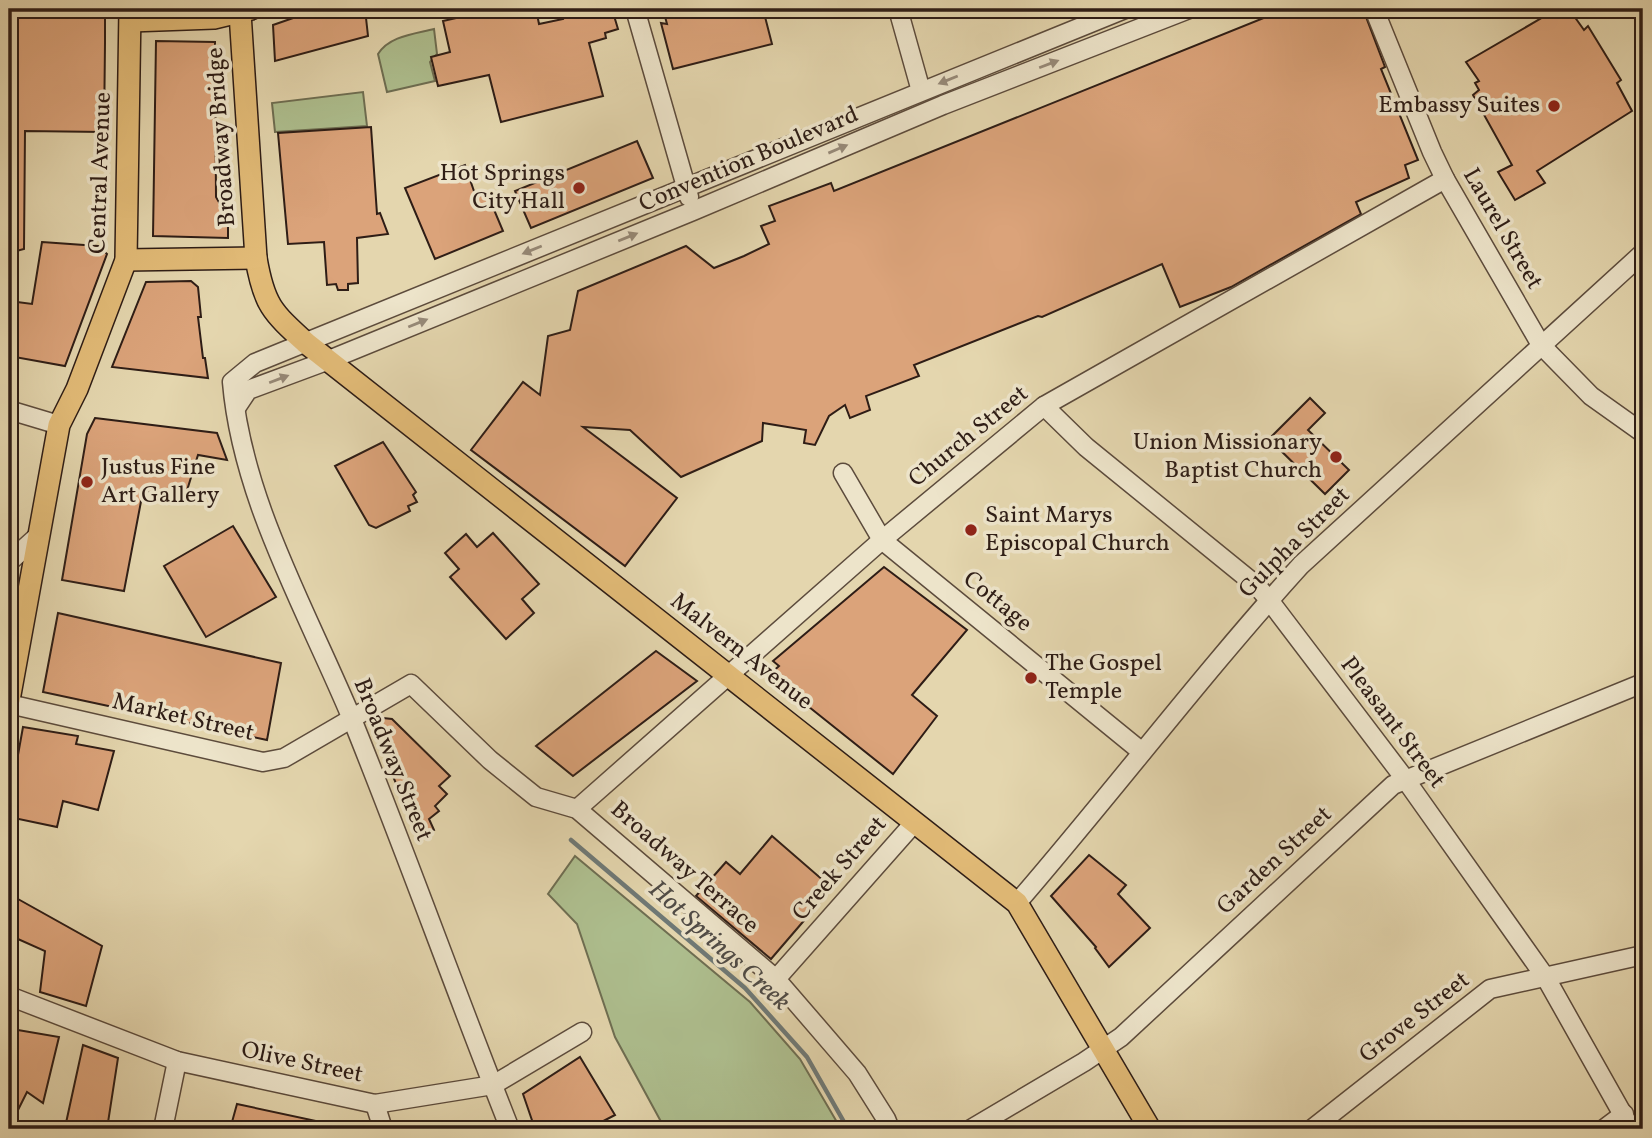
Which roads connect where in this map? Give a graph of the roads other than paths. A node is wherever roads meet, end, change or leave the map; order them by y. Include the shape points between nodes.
1 (635, 9) edge
2 (898, 9) edge
3 (1125, 9) edge
4 (1189, 9) edge
5 (1374, 9) edge
6 (245, 11) edge
7 (207, 13) edge
8 (130, 15) edge
9 (921, 91) junction
10 (1445, 179) junction
11 (686, 187) junction
12 (693, 211) junction
13 (1643, 253) edge
14 (256, 258) junction
15 (126, 260) junction
16 (306, 343) junction
17 (1541, 345) junction
18 (329, 359) junction
19 (1044, 406) junction
20 (236, 408) junction
21 (9, 410) edge
22 (59, 425) junction
23 (1643, 433) edge
24 (843, 473) dead end
25 (39, 535) junction
26 (883, 540) junction
27 (9, 562) edge
28 (1269, 600) junction
29 (729, 676) junction
30 (1643, 683) edge
31 (411, 684) joint
32 (9, 702) edge
33 (351, 718) junction
34 (1142, 752) junction
35 (1405, 779) junction
36 (577, 809) junction
37 (914, 823) junction
38 (1017, 903) junction
39 (1643, 955) edge
40 (1546, 978) junction
41 (776, 979) junction
42 (9, 996) edge
43 (582, 1032) dead end
44 (1103, 1050) junction
45 (177, 1061) junction
46 (493, 1085) junction
47 (375, 1104) junction
48 (1628, 1122) edge
49 (163, 1129) edge
50 (383, 1129) edge
51 (510, 1129) edge
52 (890, 1129) edge
53 (971, 1129) edge
54 (1150, 1129) edge
55 (1312, 1129) edge
56 (1604, 1129) edge

1 - 11 street
2 - 9 street
3 -> 9 street, Convention Boulevard
12 -> 4 street, Convention Boulevard via 943,105
5 - 10 street, Laurel Street
6 - 7 main road
6 - 14 main road, Broadway Bridge
7 - 8 main road
8 - 15 main road, Central Avenue
9 - 11 street, Convention Boulevard
10 - 17 street, Laurel Street
10 - 19 street, Church Street
11 - 12 street
11 -> 16 street, Convention Boulevard
18 -> 12 street, Convention Boulevard
13 - 17 street, Gulpha Street
14 - 15 main road
14 - 16 main road, Malvern Avenue via 261,287 275,314
15 - 22 main road, Central Avenue
16 - 18 main road, Malvern Avenue
16 - 20 street, Broadway Street via 255,363 232,382
17 - 23 street, Laurel Street via 1591,396
17 - 28 street, Gulpha Street via 1301,565
20 -> 18 street via 248,390
18 - 29 main road, Malvern Avenue
19 - 26 street, Church Street
19 - 28 street, Pleasant Street via 1086,447
20 - 33 street, Broadway Street via 248,475
21 - 22 street
22 - 25 main road, Central Avenue
24 - 26 street, Cottage
25 - 27 street
25 - 32 main road, Central Avenue
26 - 29 street, Church Street
26 - 34 street, Cottage
28 - 34 street, Gulpha Street
28 - 35 street, Pleasant Street
29 - 36 street, Church Street
29 - 37 main road, Malvern Avenue
30 - 35 street, Garden Street
31 - 33 street, Market Street
31 - 36 street, Broadway Terrace via 536,797
32 - 33 street, Market Street via 263,762 284,758
33 - 46 street, Broadway Street
34 - 38 street, Gulpha Street
35 - 40 street, Pleasant Street
35 - 44 street, Garden Street via 1393,785
36 - 41 street, Broadway Terrace
37 - 38 main road, Malvern Avenue
37 - 41 street, Creek Street
38 - 44 main road, Malvern Avenue
39 - 40 street, Grove Street
40 - 48 street, Pleasant Street
40 - 55 street, Grove Street via 1490,989
41 - 52 street, Broadway Terrace via 858,1073
42 - 45 street, Olive Street
43 - 46 street, Olive Street
44 - 53 street, Garden Street
44 - 54 main road, Malvern Avenue
45 - 47 street, Olive Street
45 - 49 street
46 - 47 street, Olive Street
46 - 51 street, Broadway Street
47 - 50 street
48 - 56 street

